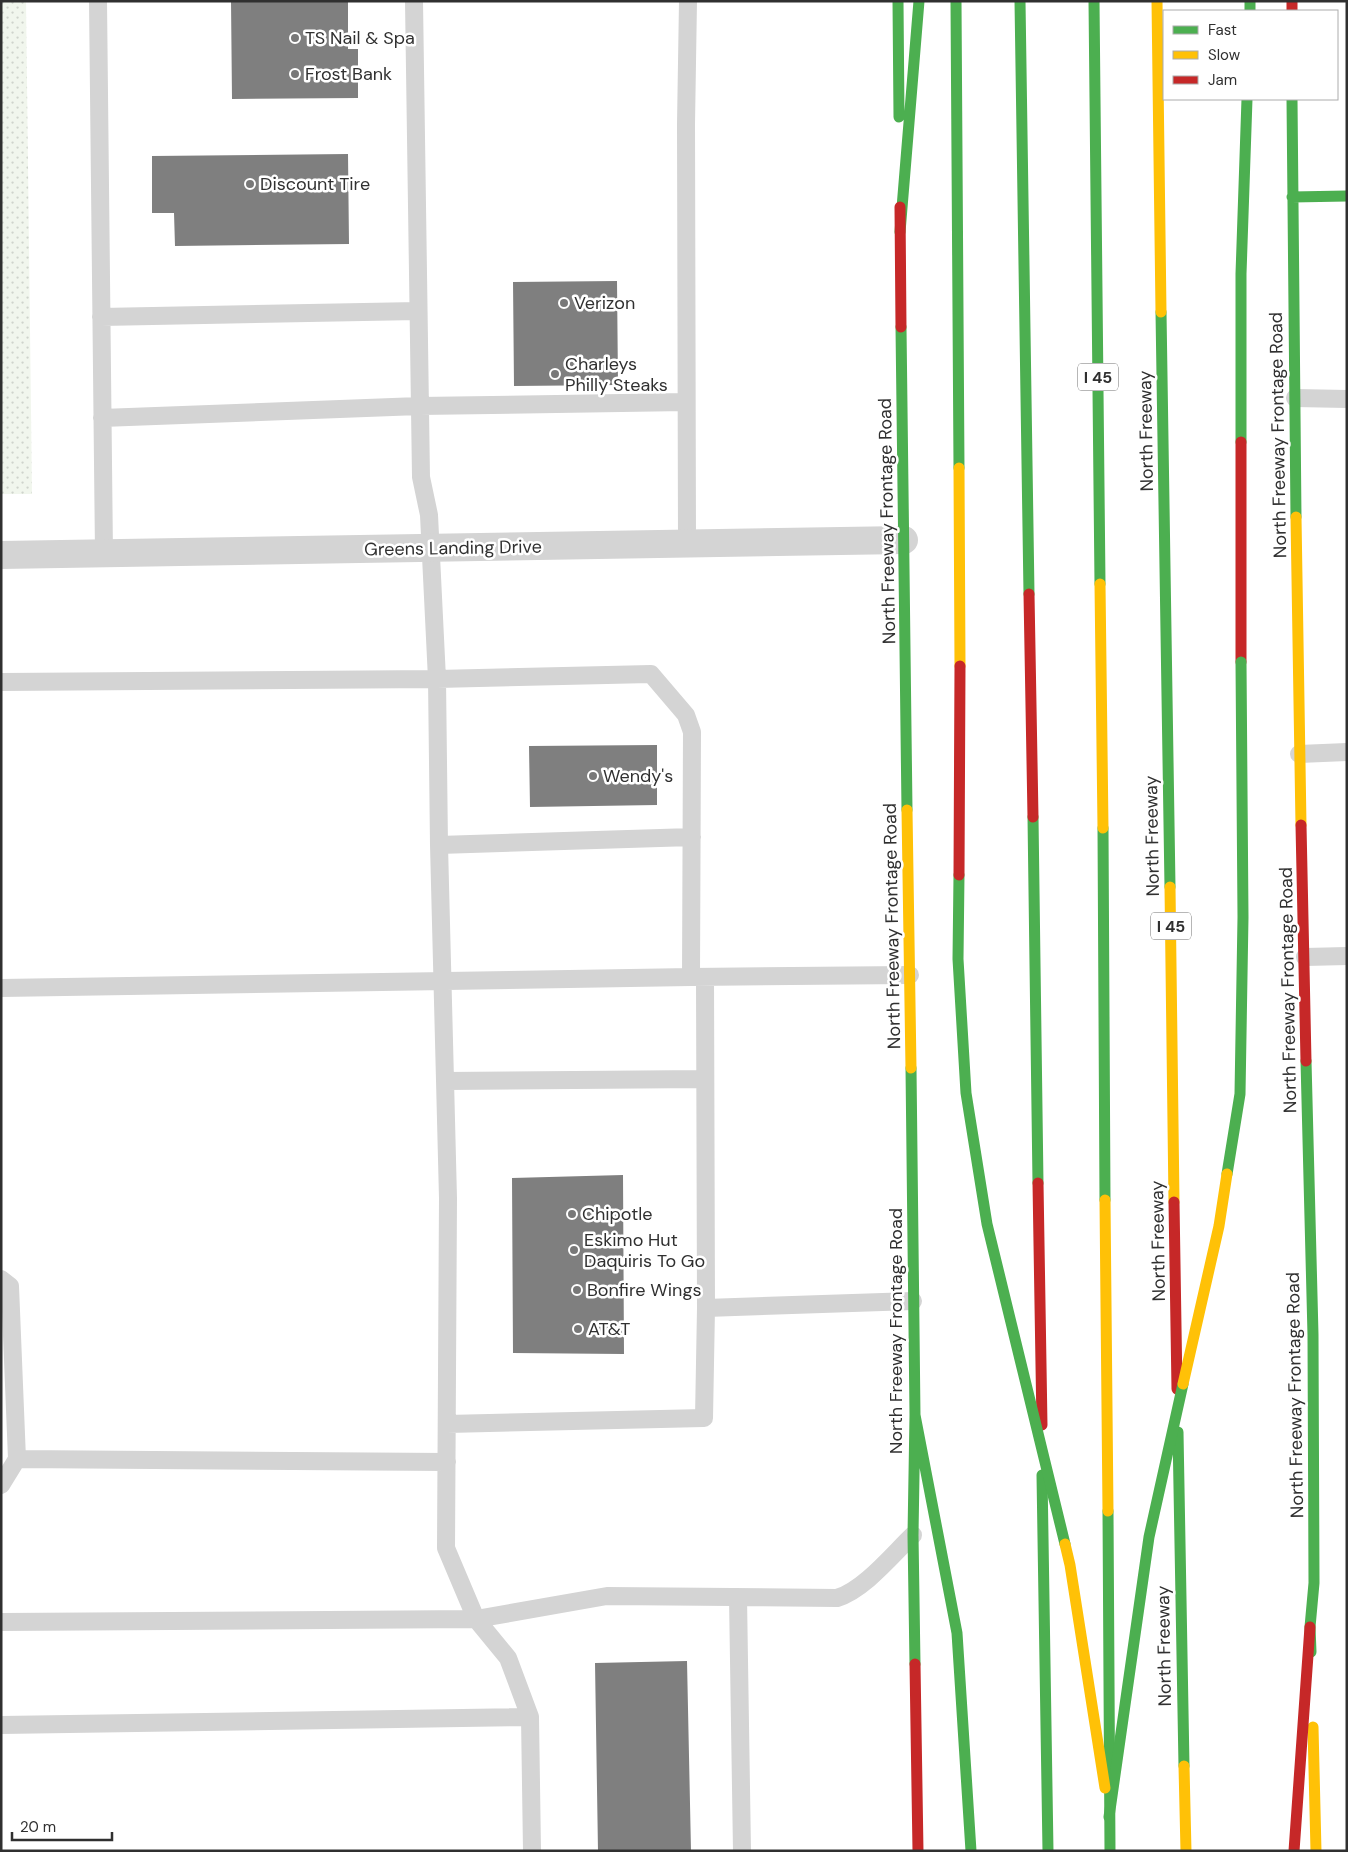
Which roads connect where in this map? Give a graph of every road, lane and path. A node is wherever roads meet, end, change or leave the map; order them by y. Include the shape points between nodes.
1 (98, 1) edge
2 (414, 1) edge
3 (688, 1) edge
4 (898, 1) edge
5 (919, 1) edge
6 (956, 1) edge
7 (1020, 1) edge
8 (1094, 1) edge
9 (1157, 1) edge
10 (1247, 100) edge
11 (1292, 100) edge
12 (1347, 196) edge
13 (1292, 197) junction
14 (900, 232) junction
15 (418, 311) junction
16 (101, 317) junction
17 (1295, 398) junction
18 (1347, 399) edge
19 (686, 402) junction
20 (419, 406) junction
21 (102, 418) junction
22 (904, 540) junction
23 (686, 544) junction
24 (430, 548) junction
25 (104, 554) junction
26 (1, 556) edge
27 (437, 679) junction
28 (1, 682) edge
29 (1347, 752) edge
30 (1299, 754) junction
31 (692, 837) junction
32 (439, 845) junction
33 (1347, 956) edge
34 (1305, 957) junction
35 (910, 975) junction
36 (698, 977) junction
37 (442, 981) junction
38 (1, 988) edge
39 (705, 1079) junction
40 (445, 1081) junction
41 (1, 1279) edge
42 (914, 1301) junction
43 (706, 1308) junction
44 (915, 1416) junction
45 (447, 1424) junction
46 (16, 1459) junction
47 (447, 1462) junction
48 (1, 1485) edge
49 (913, 1535) junction
50 (738, 1597) junction
51 (476, 1619) junction
52 (1, 1622) edge
53 (1310, 1627) junction
54 (530, 1717) junction
55 (1, 1725) edge
56 (1109, 1817) junction
57 (532, 1851) edge
58 (742, 1851) edge
59 (918, 1851) edge
60 (971, 1851) edge
61 (1048, 1851) edge
62 (1110, 1851) edge
63 (1186, 1851) edge
64 (1294, 1851) edge
65 (1316, 1851) edge

1 - 16 lane
2 - 15 lane
3 - 19 lane
4 - 14 main road, North Freeway Frontage Road
5 - 14 main road
6 - 56 main road, bridge via 960,666 958,959 966,1093 987,1224 1070,1565
7 - 61 main road
8 - 56 main road, I 45, bridge
9 - 63 main road, North Freeway / I 45
10 - 56 main road, bridge via 1241,274 1243,917 1240,1094 1219,1226 1149,1538
11 - 13 main road, North Freeway Frontage Road
12 - 13 main road
13 - 17 main road, North Freeway Frontage Road
14 - 22 main road, North Freeway Frontage Road
15 - 16 lane
15 - 20 lane
16 - 21 lane
17 - 18 lane
17 - 30 main road, North Freeway Frontage Road
19 - 20 lane
19 - 23 lane
20 - 21 lane
20 - 24 lane via 420,478 428,515
21 - 25 lane
22 - 23 street, Greens Landing Drive
22 - 35 main road, North Freeway Frontage Road
23 - 24 street, Greens Landing Drive
24 - 25 street, Greens Landing Drive
24 - 27 lane
25 - 26 street, Greens Landing Drive
27 - 28 lane
27 - 31 lane via 652,674 686,715 692,732
27 - 32 lane
29 - 30 lane
30 - 34 main road, North Freeway Frontage Road
31 - 32 lane
31 - 36 lane
32 - 37 lane
33 - 34 lane
34 - 53 main road, North Freeway Frontage Road via 1313,1345 1314,1583
35 - 36 lane
35 - 42 main road, North Freeway Frontage Road
36 - 37 lane
36 - 39 lane
37 - 38 lane
37 - 40 lane
39 - 40 lane
39 - 43 lane
40 - 45 lane
41 - 46 lane via 10,1286
42 - 43 lane
42 - 44 main road, North Freeway Frontage Road
43 - 45 lane via 704,1418
44 - 49 main road, North Freeway Frontage Road
44 - 60 main road via 956,1633
45 - 47 lane
46 - 47 lane
46 - 48 lane
47 - 51 lane via 446,1548
49 - 50 lane via 848,1595 838,1598
49 - 59 main road, North Freeway Frontage Road
50 - 51 lane via 607,1596
50 - 58 lane
51 - 52 lane
51 - 54 lane via 508,1658
53 - 64 main road
53 - 65 main road, North Freeway Frontage Road
54 - 55 lane
54 - 57 lane
56 - 62 main road, I 45

